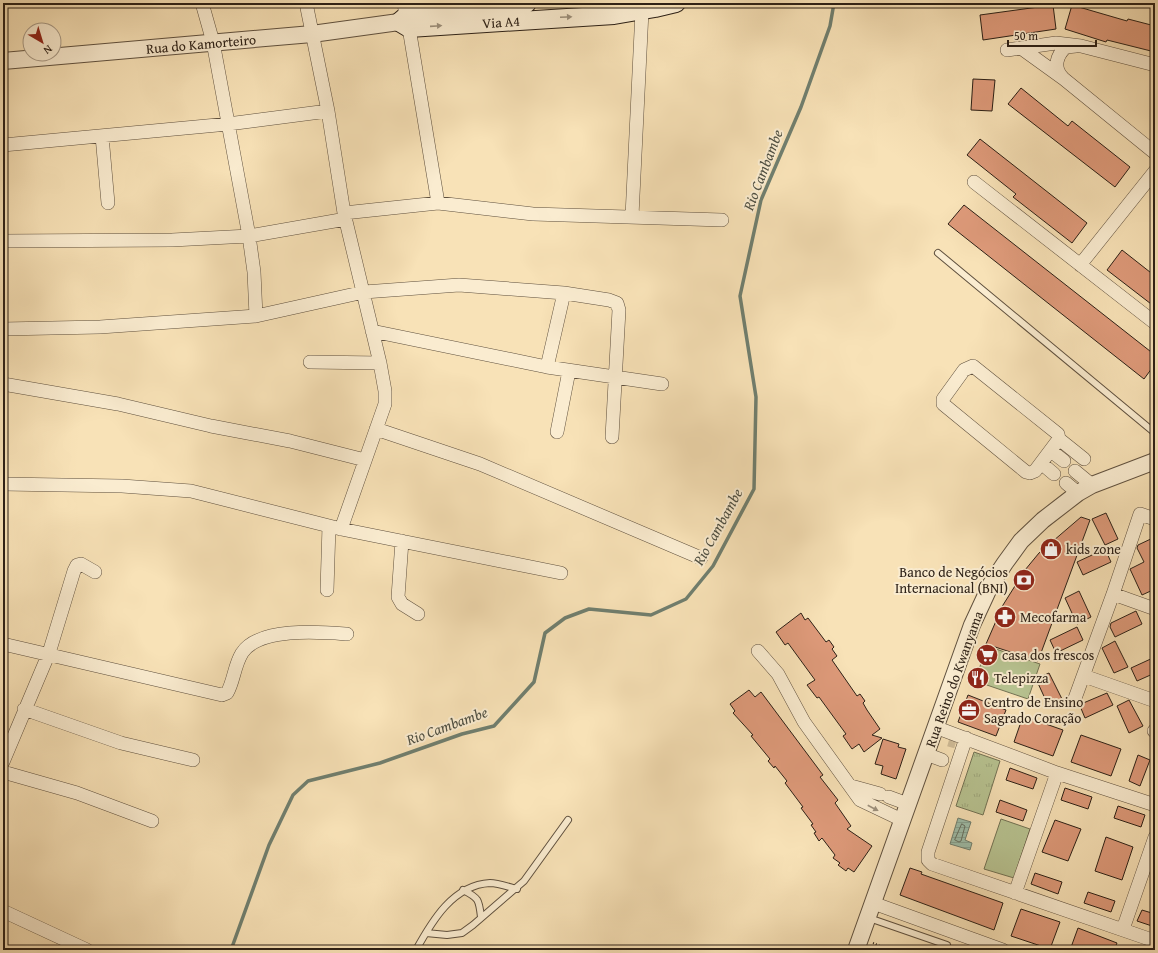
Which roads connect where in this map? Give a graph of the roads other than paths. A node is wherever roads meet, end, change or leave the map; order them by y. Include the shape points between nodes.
1 (202, 3) edge
2 (306, 3) edge
3 (527, 3) edge
4 (676, 3) edge
5 (642, 11) junction
6 (405, 17) edge
7 (312, 34) junction
8 (213, 42) junction
9 (1081, 46) junction
10 (1020, 48) junction
11 (1007, 50) dead end
12 (3, 62) edge
13 (1155, 65) edge
14 (1064, 79) junction
15 (328, 111) junction
16 (228, 124) junction
17 (102, 136) junction
18 (3, 145) edge
19 (1155, 153) edge
20 (1155, 171) edge
21 (974, 182) dead end
22 (108, 203) dead end
23 (438, 203) junction
24 (345, 216) junction
25 (632, 216) junction
26 (722, 220) dead end
27 (250, 236) junction
28 (3, 242) edge
29 (938, 253) dead end
30 (1080, 265) junction
31 (364, 292) junction
32 (564, 292) junction
33 (256, 316) junction
34 (1155, 323) edge
35 (3, 329) edge
36 (372, 331) junction
37 (310, 362) dead end
38 (380, 363) junction
39 (547, 368) junction
40 (569, 371) junction
41 (615, 378) junction
42 (3, 384) edge
43 (662, 384) dead end
44 (376, 428) junction
45 (557, 432) dead end
46 (1155, 433) edge
47 (612, 437) dead end
48 (1059, 439) junction
49 (1050, 451) junction
50 (1084, 459) dead end
51 (365, 460) junction
52 (1064, 461) dead end
53 (1155, 461) edge
54 (1041, 463) junction
55 (1076, 471) dead end
56 (1054, 474) dead end
57 (3, 484) edge
58 (1092, 485) junction
59 (1155, 519) edge
60 (335, 527) junction
61 (402, 541) junction
62 (701, 558) dead end
63 (96, 572) dead end
64 (561, 573) dead end
65 (327, 590) dead end
66 (1113, 594) junction
67 (1155, 609) edge
68 (418, 614) dead end
69 (347, 634) dead end
70 (3, 644) edge
71 (758, 651) dead end
72 (49, 653) junction
73 (1084, 676) junction
74 (1074, 700) dead end
75 (1155, 701) edge
76 (24, 709) junction
77 (934, 731) junction
78 (959, 741) junction
79 (926, 754) junction
80 (193, 760) dead end
81 (3, 762) edge
82 (949, 763) junction
83 (3, 772) edge
84 (1057, 773) junction
85 (851, 786) junction
86 (908, 804) junction
87 (1155, 805) edge
88 (568, 820) dead end
89 (902, 820) junction
90 (152, 821) dead end
91 (1155, 837) edge
92 (517, 889) junction
93 (463, 890) junction
94 (1015, 893) junction
95 (3, 910) edge
96 (870, 910) junction
97 (481, 917) junction
98 (1123, 929) junction
99 (426, 933) junction
100 (1155, 941) edge
101 (946, 945) dead end
102 (87, 950) edge
103 (416, 950) edge
104 (856, 950) edge
105 (1003, 950) edge

1 - 8 street
2 - 7 street
3 - 6 main road
4 - 5 main road, Via A4
6 -> 5 main road, Via A4 via 614,15
5 - 25 street
6 - 7 street, Rua do Kamorteiro
6 - 23 street
7 - 8 street, Rua do Kamorteiro
7 - 15 street
8 - 12 street, Rua do Kamorteiro
8 - 16 street
9 - 10 street via 1056,43
9 - 13 street
9 - 14 street via 1066,47 1060,52 1056,68
10 - 11 street
10 - 14 street
14 - 19 street
15 - 16 street
15 - 24 street
16 - 17 street
16 - 27 street
17 - 18 street
17 - 22 street
20 - 30 street
21 - 30 street
23 - 24 street
23 - 25 street via 533,214
24 - 27 street
24 - 31 street
25 - 26 street
27 - 28 street via 172,240
27 - 33 street
29 - 46 lane
30 - 34 street
31 - 32 street via 459,285
31 - 33 street
31 - 36 street
32 - 39 street
32 - 41 street via 617,303 619,310
33 - 35 street via 100,327
36 - 38 street
36 - 39 street
37 - 38 street
38 - 44 street via 385,391 384,404
39 - 40 street
40 - 41 street
40 - 45 street
41 - 43 street
41 - 47 street
42 - 51 street via 118,404
44 - 51 street
44 - 62 street via 480,464
48 - 49 street
48 - 50 street
48 - 54 street via 1056,432 973,366 964,370 943,399 944,406 1026,472 1035,471
49 - 52 street
49 - 54 street
51 - 60 street
53 - 58 street, Rua Reino do Kwanyama
54 - 56 street
55 - 58 street
57 - 60 street via 122,486 192,491
58 - 77 street, Rua Reino do Kwanyama via 1072,488 1021,541 991,584 972,625
59 - 66 street via 1140,514
60 - 61 street
60 - 65 street
61 - 64 street
61 - 68 street via 398,597 402,604
63 - 72 street via 77,565
66 - 67 street
66 - 73 street
69 - 72 street via 304,631 280,634 257,642 243,652 236,666 231,687 222,695
70 - 72 street
71 - 85 street via 778,674 804,722
72 - 76 street
73 - 74 street
73 - 75 street
76 - 80 street via 121,743
76 - 81 street
77 - 78 street
77 - 79 street, Rua Reino do Kwanyama
78 - 82 street
78 - 84 street
79 - 82 street
79 - 86 street, Rua Reino do Kwanyama
82 - 94 street via 928,860 932,864
83 - 90 street via 78,793
84 - 87 street
84 - 94 street
85 - 86 street
85 -> 89 street via 860,800
86 - 89 street, Rua Reino do Kwanyama
88 - 92 lane
89 - 96 street, Rua Reino do Kwanyama
91 - 98 street
92 - 93 lane via 491,883
92 - 97 lane
93 - 97 lane via 475,896 480,903
93 - 99 lane via 452,899
94 - 98 street
95 - 102 street
96 - 101 lane
96 - 104 street, Rua Reino do Kwanyama
96 - 105 street
97 - 99 lane via 462,933
98 - 100 street
99 - 103 lane

